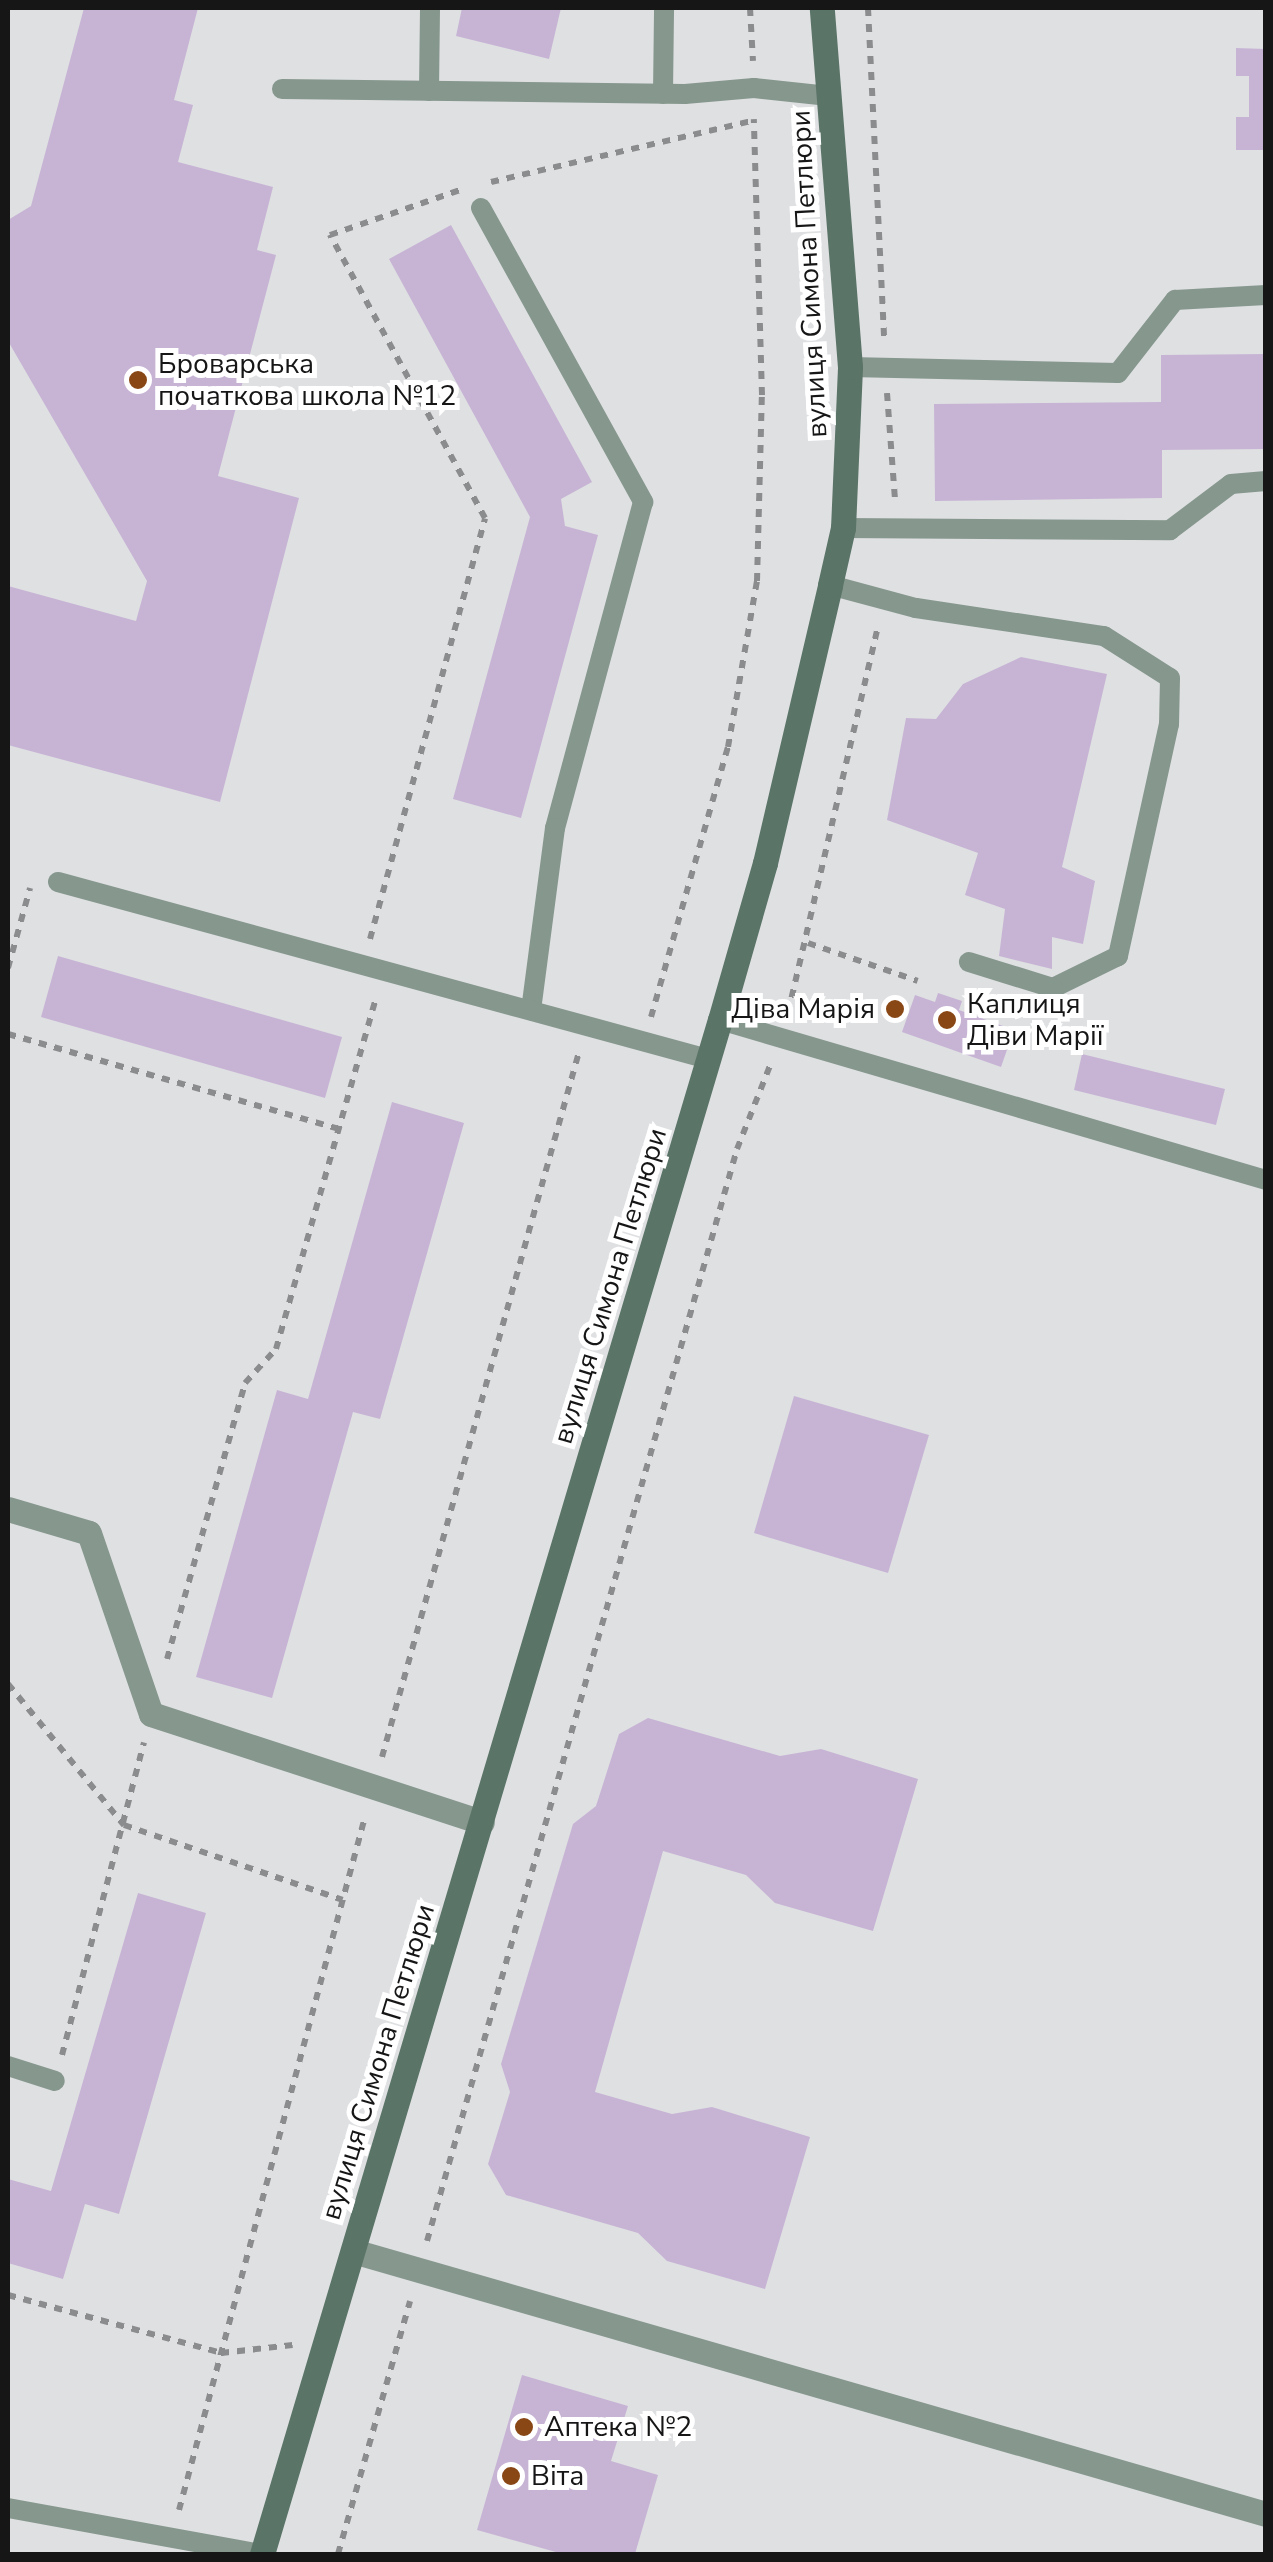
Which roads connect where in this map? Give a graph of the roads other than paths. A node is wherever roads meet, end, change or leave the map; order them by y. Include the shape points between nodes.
1 (430, 8) edge
2 (664, 8) edge
3 (822, 8) edge
4 (282, 89) dead end
5 (429, 91) junction
6 (663, 94) junction
7 (829, 96) junction
8 (482, 208) dead end
9 (1266, 296) edge
10 (850, 367) junction
11 (1266, 482) edge
12 (843, 528) junction
13 (830, 585) junction
14 (58, 882) dead end
15 (969, 962) dead end
16 (531, 1010) junction
17 (720, 1020) junction
18 (708, 1059) junction
19 (1266, 1180) edge
20 (8, 1509) edge
21 (482, 1822) junction
22 (8, 2066) edge
23 (55, 2080) road end
24 (353, 2252) junction
25 (8, 2508) edge
26 (1266, 2514) edge
27 (262, 2554) edge

1 - 5 lane
2 - 6 lane
3 - 7 main road, вулиця Симона Петлюри
4 - 5 lane
5 - 6 lane
6 - 7 lane via 754,88
7 - 10 main road, вулиця Симона Петлюри
8 - 16 lane via 642,502 554,828
9 - 10 lane via 1175,300 1118,373
10 - 12 main road, вулиця Симона Петлюри
11 - 12 lane via 1232,484 1170,530
12 - 13 main road, вулиця Симона Петлюри
13 - 15 lane via 1104,636 1170,678 1169,724 1118,956 1054,988
13 - 17 main road, вулиця Симона Петлюри via 765,863
14 - 16 lane
16 - 18 lane
17 - 18 main road, вулиця Симона Петлюри
17 - 19 lane
18 - 21 main road, вулиця Симона Петлюри
20 - 21 street via 89,1532 151,1714
21 - 24 main road, вулиця Симона Петлюри
22 - 23 lane
24 - 26 street
24 - 27 main road, вулиця Симона Петлюри
25 - 27 lane

